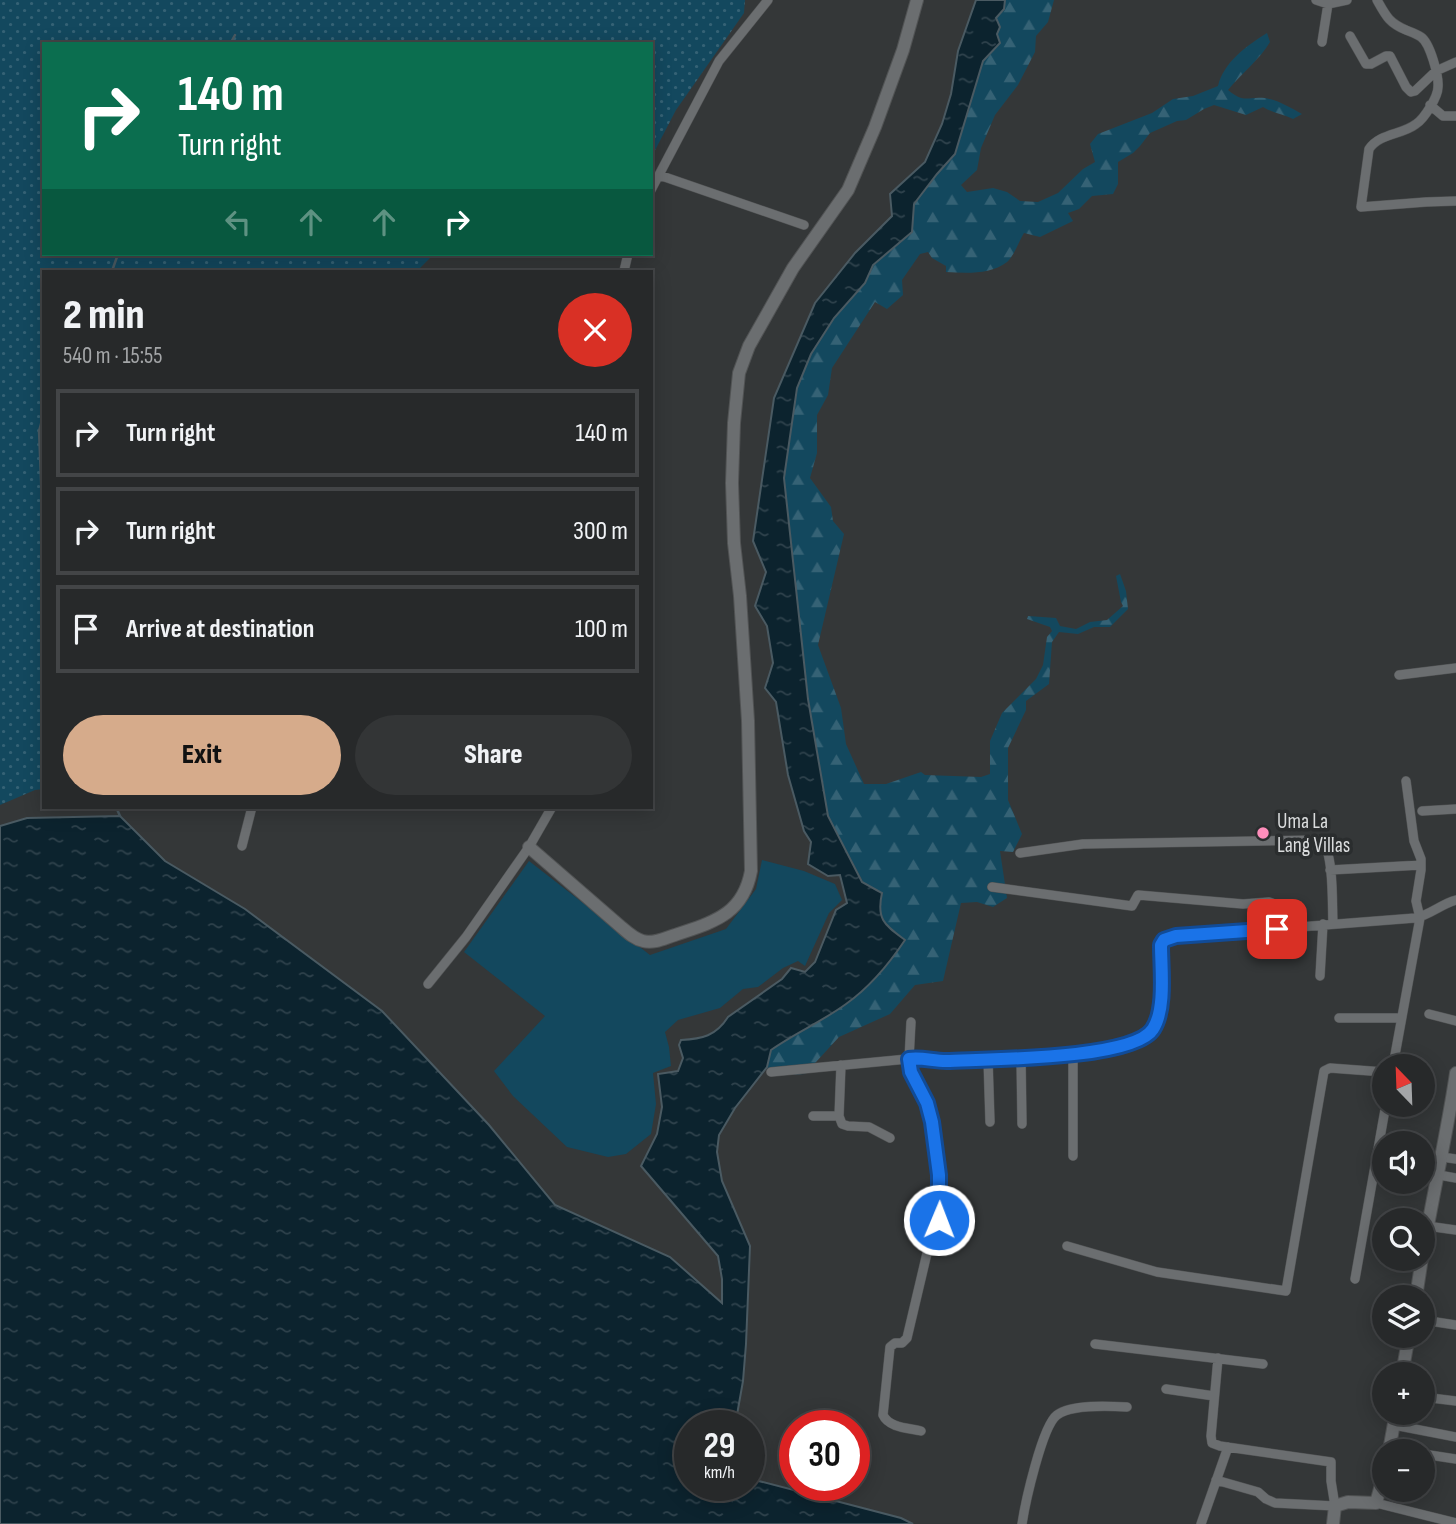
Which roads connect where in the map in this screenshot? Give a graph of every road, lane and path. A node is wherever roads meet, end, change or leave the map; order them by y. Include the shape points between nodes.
1 (768, 0) edge
2 (918, 0) edge
3 (1316, 0) edge
4 (1347, 0) edge
5 (1377, 0) edge
6 (1328, 4) junction
7 (1350, 36) dead end
8 (1322, 42) dead end
9 (1456, 62) edge
10 (1436, 71) junction
11 (1430, 106) junction
12 (1456, 116) edge
13 (659, 174) junction
14 (653, 186) edge
15 (1456, 201) edge
16 (804, 225) dead end
17 (1456, 668) edge
18 (1399, 675) dead end
19 (1406, 781) dead end
20 (251, 809) edge
21 (551, 809) edge
22 (1456, 809) edge
23 (1422, 810) dead end
24 (242, 846) dead end
25 (529, 847) junction
26 (1020, 853) dead end
27 (1421, 865) junction
28 (1331, 870) junction
29 (992, 887) dead end
30 (1456, 900) edge
31 (1417, 918) junction
32 (1328, 924) junction
33 (1277, 929) junction
34 (1320, 976) dead end
35 (428, 984) dead end
36 (1429, 1014) dead end
37 (1339, 1018) dead end
38 (1401, 1018) junction
39 (1456, 1021) edge
40 (911, 1023) dead end
41 (1073, 1054) junction
42 (1395, 1054) edge
43 (1021, 1058) junction
44 (909, 1059) junction
45 (988, 1059) junction
46 (841, 1065) junction
47 (1372, 1071) edge
48 (771, 1072) dead end
49 (1456, 1073) edge
50 (813, 1116) dead end
51 (839, 1116) junction
52 (1384, 1117) edge
53 (990, 1122) dead end
54 (1022, 1124) dead end
55 (890, 1138) dead end
56 (1073, 1157) dead end
57 (1442, 1157) junction
58 (1456, 1159) edge
59 (1439, 1175) junction
60 (1456, 1178) edge
61 (1431, 1208) edge
62 (1435, 1228) edge
63 (1456, 1230) edge
64 (1067, 1246) dead end
65 (1356, 1279) dead end
66 (1435, 1322) edge
67 (1456, 1325) edge
68 (1095, 1344) dead end
69 (1218, 1358) junction
70 (1263, 1364) dead end
71 (1166, 1389) dead end
72 (1214, 1396) junction
73 (1435, 1398) edge
74 (1456, 1401) edge
75 (1127, 1407) dead end
76 (1415, 1425) edge
77 (921, 1431) dead end
78 (1456, 1437) edge
79 (1228, 1447) junction
80 (1435, 1456) edge
81 (1456, 1460) edge
82 (1216, 1480) junction
83 (1376, 1503) joint
84 (1335, 1506) junction
85 (1456, 1523) edge
86 (1022, 1524) edge
87 (1201, 1524) edge
88 (1333, 1524) edge

1 - 13 street via 719,61
2 - 25 street via 875,127 848,190 793,268 749,346 740,373 732,483 748,721 751,871 746,890 736,905 714,920 646,942 620,926
3 - 6 street
4 - 6 street
5 - 10 street via 1388,20 1423,39
6 - 8 street
7 - 10 street via 1366,64 1390,57 1411,92
9 - 10 street
10 - 11 street via 1438,88
11 - 12 street via 1443,116
11 - 15 street via 1419,122 1371,145 1362,207
13 - 14 street
13 - 16 street
17 - 18 street
19 - 27 street
20 - 24 street
21 - 25 street
22 - 23 street
25 - 35 street
26 - 28 street via 1083,844 1322,840
27 - 28 street
27 - 31 street
28 - 32 street
29 - 33 street via 1132,906 1138,894 1243,904 1269,902 1275,907
30 - 31 street
31 - 32 street
31 - 38 street
32 - 33 street
32 - 34 street
33 - 41 street via 1164,940 1158,1020 1152,1031 1121,1047
36 - 39 street
37 - 38 street
38 - 42 street
40 - 44 street
41 - 43 street
41 - 56 street
43 - 45 street
43 - 54 street
44 - 45 street
44 - 46 street
44 - 77 street via 932,1122 939,1213 907,1338 890,1347 883,1415 888,1423
45 - 53 street
46 - 48 street
46 - 51 street
47 - 64 street via 1324,1071 1286,1291 1157,1272
49 - 57 street
50 - 51 street
51 - 55 street via 844,1126 869,1127
52 - 65 street
57 - 58 street
57 - 59 street
59 - 60 street
59 - 61 street
62 - 63 street
66 - 67 street
68 - 69 street
69 - 70 street
69 - 72 street
71 - 72 street
72 - 79 street via 1211,1439 1215,1445
73 - 74 street
75 - 86 street via 1081,1408 1054,1418 1029,1486
76 - 78 street
79 - 82 street
79 - 84 street via 1331,1462
80 - 81 street
82 - 84 street via 1258,1492 1275,1503
82 - 87 street
83 - 84 street
83 - 85 street
84 - 88 street

